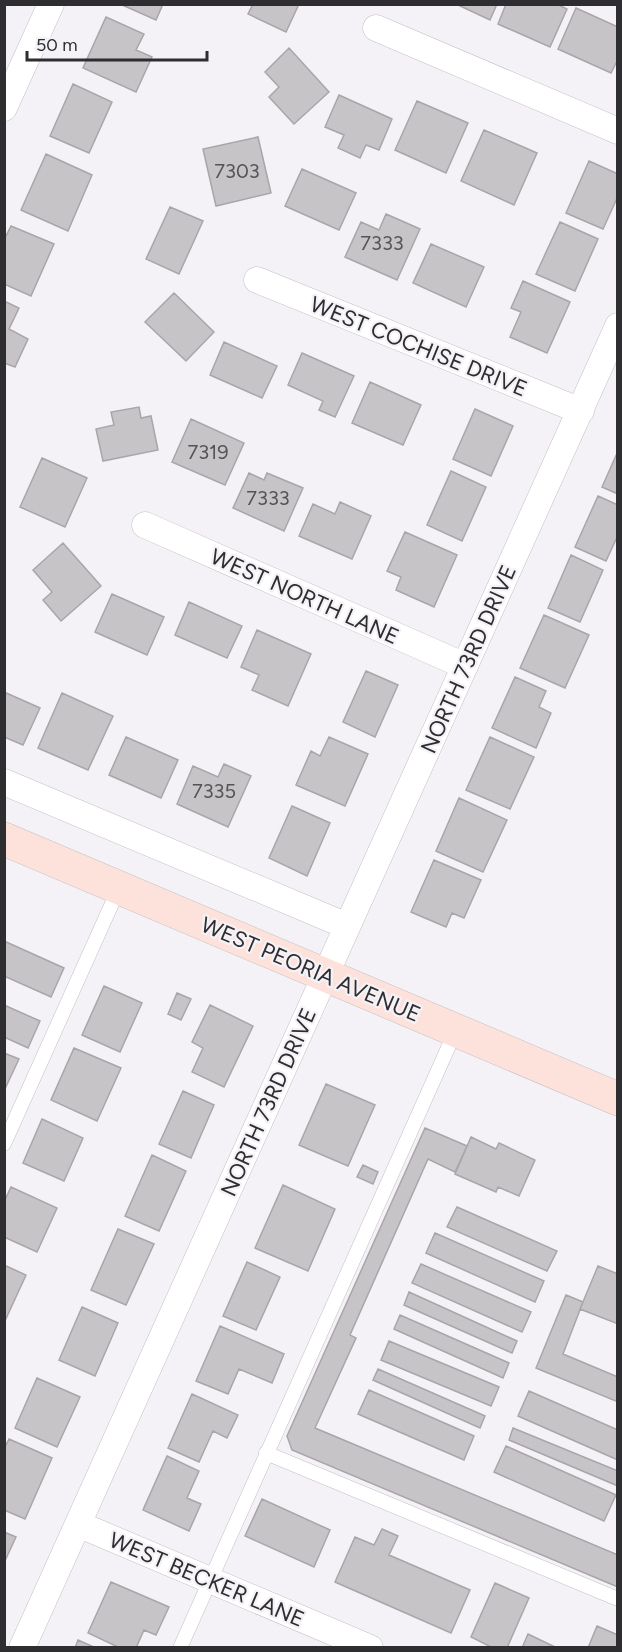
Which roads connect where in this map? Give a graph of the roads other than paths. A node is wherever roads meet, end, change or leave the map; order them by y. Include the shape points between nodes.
1 (51, 4) edge
2 (376, 28) dead end
3 (4, 108) edge
4 (618, 131) edge
5 (257, 280) dead end
6 (618, 326) edge
7 (581, 411) junction
8 (145, 525) dead end
9 (465, 666) junction
10 (4, 782) edge
11 (4, 839) edge
12 (119, 888) junction
13 (347, 926) junction
14 (325, 975) junction
15 (456, 1029) junction
16 (618, 1099) edge
17 (4, 1144) edge
18 (266, 1453) junction
19 (78, 1524) junction
20 (210, 1580) junction
21 (618, 1599) edge
22 (22, 1647) edge
23 (180, 1647) edge
24 (370, 1647) edge

1 - 3 street
2 - 4 street
5 - 7 street, WEST COCHISE DRIVE
6 - 7 street, NORTH 73RD DRIVE
7 - 9 street, NORTH 73RD DRIVE
8 - 9 street, WEST NORTH LANE
9 - 13 street, NORTH 73RD DRIVE
10 - 13 street
11 - 12 main road, WEST PEORIA AVENUE
12 - 14 main road, WEST PEORIA AVENUE
12 - 17 lane
13 - 14 street, NORTH 73RD DRIVE
14 - 15 main road, WEST PEORIA AVENUE
14 - 19 street, NORTH 73RD DRIVE
15 - 16 main road, WEST PEORIA AVENUE
15 - 18 lane
18 - 20 lane
18 - 21 lane
19 - 20 street, WEST BECKER LANE
19 - 22 street, NORTH 73RD DRIVE
20 - 23 lane
20 - 24 street, WEST BECKER LANE

